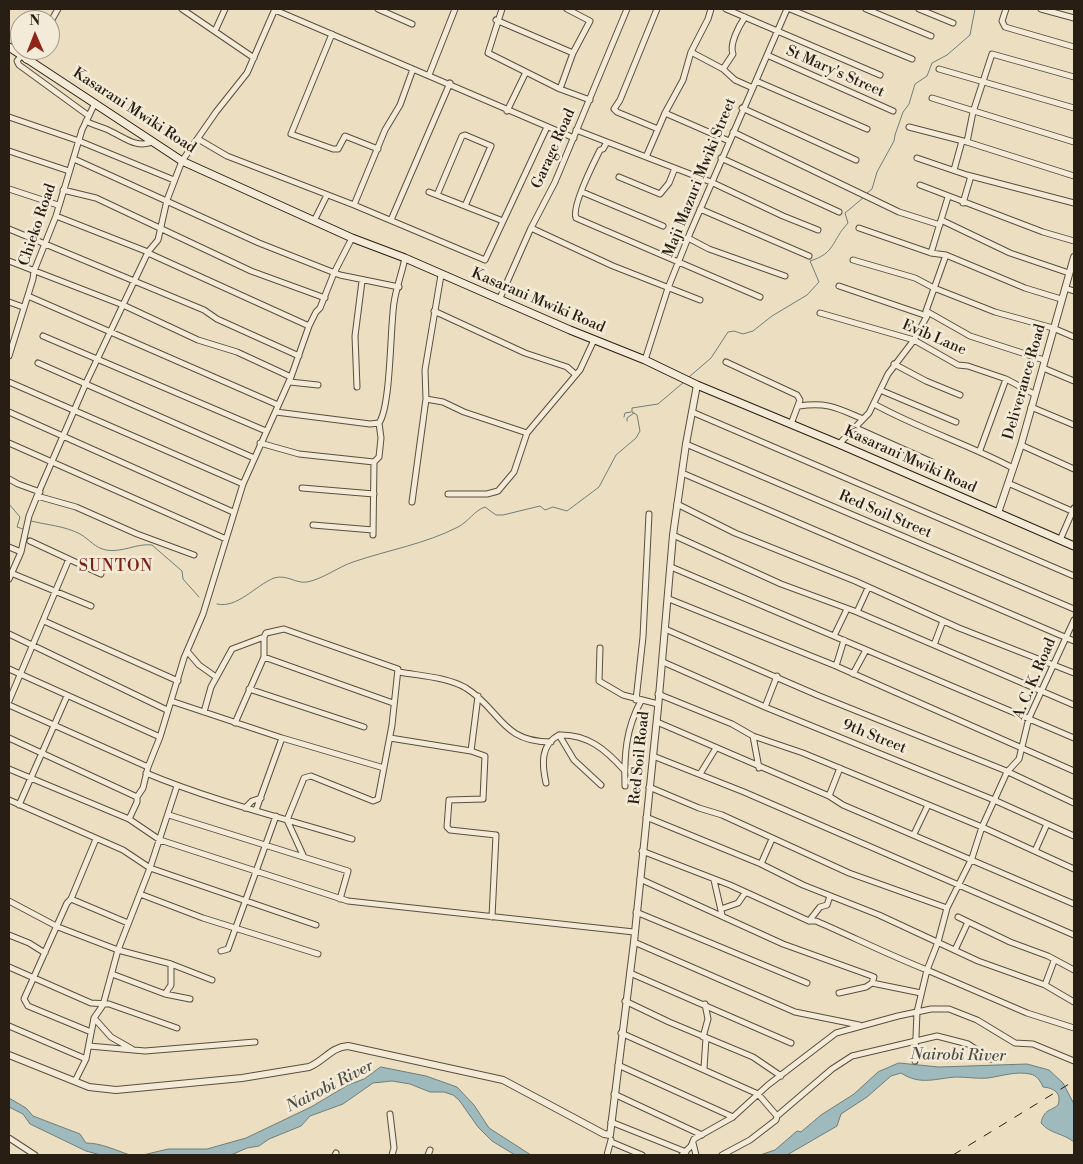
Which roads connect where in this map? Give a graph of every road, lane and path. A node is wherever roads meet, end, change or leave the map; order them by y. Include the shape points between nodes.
1 (182, 9) edge
2 (225, 9) edge
3 (275, 9) edge
4 (378, 9) edge
5 (455, 9) edge
6 (502, 9) edge
7 (568, 9) edge
8 (627, 9) edge
9 (657, 9) edge
10 (711, 9) edge
11 (726, 9) edge
12 (786, 9) edge
13 (790, 9) edge
14 (866, 9) edge
15 (919, 9) edge
16 (1006, 9) edge
17 (1041, 9) edge
18 (1065, 9) edge
19 (1064, 15) junction
20 (745, 17) junction
21 (1074, 18) edge
22 (496, 20) junction
23 (953, 23) dead end
24 (412, 24) dead end
25 (215, 31) junction
26 (777, 31) junction
27 (332, 34) junction
28 (931, 36) dead end
29 (1074, 47) edge
30 (691, 52) junction
31 (573, 53) junction
32 (767, 55) junction
33 (254, 58) junction
34 (912, 58) dead end
35 (22, 60) edge
36 (27, 60) edge
37 (413, 69) junction
38 (723, 69) junction
39 (939, 69) dead end
40 (47, 72) junction
41 (526, 72) junction
42 (429, 75) junction
43 (880, 75) dead end
44 (56, 77) junction
45 (1074, 77) edge
46 (42, 80) junction
47 (756, 81) junction
48 (982, 82) junction
49 (450, 83) junction
50 (52, 87) junction
51 (753, 88) junction
52 (560, 89) junction
53 (85, 97) junction
54 (932, 98) dead end
55 (590, 100) junction
56 (94, 103) junction
57 (74, 105) junction
58 (742, 108) junction
59 (1074, 108) edge
60 (507, 111) junction
61 (894, 111) dead end
62 (973, 112) junction
63 (665, 113) junction
64 (89, 116) junction
65 (9, 117) edge
66 (86, 121) junction
67 (547, 127) junction
68 (909, 127) dead end
69 (658, 129) junction
70 (867, 129) dead end
71 (576, 130) junction
72 (733, 132) junction
73 (574, 138) junction
74 (198, 139) junction
75 (79, 141) junction
76 (729, 141) junction
77 (153, 142) junction
78 (607, 142) junction
79 (965, 142) junction
80 (1074, 142) edge
81 (378, 149) junction
82 (9, 152) edge
83 (646, 157) junction
84 (721, 158) junction
85 (917, 158) dead end
86 (74, 159) junction
87 (856, 160) dead end
88 (182, 161) junction
89 (675, 168) junction
90 (954, 170) junction
91 (69, 172) junction
92 (971, 176) junction
93 (1074, 176) edge
94 (619, 177) dead end
95 (174, 180) junction
96 (711, 182) junction
97 (920, 185) dead end
98 (9, 189) edge
99 (63, 190) junction
100 (430, 192) dead end
101 (582, 192) junction
102 (327, 195) junction
103 (437, 195) junction
104 (948, 197) junction
105 (167, 200) junction
106 (963, 203) junction
107 (1074, 203) edge
108 (354, 204) junction
109 (58, 206) junction
110 (465, 206) junction
111 (700, 209) junction
112 (839, 212) dead end
113 (56, 216) junction
114 (391, 220) junction
115 (314, 221) junction
116 (504, 221) junction
117 (941, 222) junction
118 (663, 226) dead end
119 (162, 228) junction
120 (530, 228) junction
121 (859, 228) dead end
122 (9, 229) edge
123 (818, 230) dead end
124 (352, 238) junction
125 (688, 238) junction
126 (1074, 241) edge
127 (45, 243) junction
128 (148, 253) junction
129 (931, 253) junction
130 (946, 255) junction
131 (809, 256) dead end
132 (1074, 256) edge
133 (405, 258) junction
134 (853, 260) dead end
135 (9, 261) edge
136 (679, 263) junction
137 (34, 271) junction
138 (334, 273) junction
139 (1069, 273) junction
140 (441, 276) junction
141 (785, 276) dead end
142 (134, 280) junction
143 (362, 281) junction
144 (839, 286) dead end
145 (399, 287) junction
146 (668, 288) junction
147 (934, 288) junction
148 (1065, 288) junction
149 (1074, 291) edge
150 (28, 296) junction
151 (760, 297) dead end
152 (324, 298) junction
153 (500, 298) junction
154 (1061, 299) junction
155 (700, 300) dead end
156 (9, 302) edge
157 (123, 305) junction
158 (23, 307) junction
159 (434, 311) junction
160 (820, 313) dead end
161 (927, 314) junction
162 (309, 326) junction
163 (1053, 328) junction
164 (110, 332) junction
165 (44, 336) dead end
166 (1074, 337) edge
167 (594, 340) junction
168 (914, 340) junction
169 (11, 341) edge
170 (9, 356) edge
171 (299, 356) junction
172 (98, 360) junction
173 (645, 360) junction
174 (1044, 360) junction
175 (726, 362) dead end
176 (38, 363) dead end
177 (894, 364) junction
178 (1043, 368) junction
179 (576, 374) junction
180 (1006, 379) junction
181 (290, 380) junction
182 (1074, 381) edge
183 (9, 382) edge
184 (86, 383) junction
185 (318, 385) dead end
186 (697, 385) junction
187 (358, 387) dead end
188 (880, 390) junction
189 (1034, 394) junction
190 (960, 395) dead end
191 (426, 399) junction
192 (278, 404) junction
193 (874, 404) junction
194 (799, 406) junction
195 (1031, 408) junction
196 (74, 411) junction
197 (9, 412) edge
198 (276, 412) junction
199 (692, 412) junction
200 (863, 419) junction
201 (956, 422) dead end
202 (379, 423) junction
203 (791, 424) junction
204 (1074, 425) edge
205 (856, 428) junction
206 (266, 431) junction
207 (527, 433) junction
208 (63, 436) junction
209 (9, 443) edge
210 (260, 443) junction
211 (686, 444) junction
212 (839, 444) junction
213 (1021, 445) junction
214 (980, 450) junction
215 (254, 458) junction
216 (52, 462) junction
217 (374, 462) junction
218 (932, 462) dead end
219 (1013, 468) junction
220 (1074, 469) edge
221 (682, 474) junction
222 (9, 479) edge
223 (1008, 483) junction
224 (243, 484) junction
225 (302, 488) dead end
226 (39, 494) junction
227 (374, 494) junction
228 (448, 494) dead end
229 (412, 502) dead end
230 (677, 504) junction
231 (1074, 511) edge
232 (233, 512) junction
233 (998, 513) junction
234 (649, 514) dead end
235 (313, 526) dead end
236 (673, 535) junction
237 (226, 539) junction
238 (1060, 540) junction
239 (30, 541) dead end
240 (1074, 546) edge
241 (9, 547) edge
242 (21, 552) junction
243 (194, 555) dead end
244 (69, 559) junction
245 (671, 567) junction
246 (101, 574) dead end
247 (1074, 576) edge
248 (9, 577) edge
249 (868, 588) junction
250 (55, 591) junction
251 (668, 599) junction
252 (91, 606) dead end
253 (847, 609) junction
254 (1074, 609) edge
255 (857, 612) junction
256 (44, 620) junction
257 (1074, 620) edge
258 (943, 621) junction
259 (665, 629) junction
260 (9, 634) edge
261 (834, 636) junction
262 (264, 637) junction
263 (1066, 638) junction
264 (844, 640) junction
265 (1074, 641) edge
266 (934, 645) junction
267 (34, 646) junction
268 (600, 648) dead end
269 (866, 650) junction
270 (187, 651) junction
271 (264, 656) junction
272 (663, 662) junction
273 (1053, 664) junction
274 (836, 666) junction
275 (9, 669) edge
276 (400, 672) junction
277 (1074, 673) edge
278 (853, 674) junction
279 (22, 675) junction
280 (777, 676) junction
281 (216, 677) junction
282 (178, 681) junction
283 (249, 689) junction
284 (1042, 690) junction
285 (658, 694) junction
286 (67, 696) junction
287 (478, 696) junction
288 (639, 700) junction
289 (9, 701) edge
290 (170, 701) junction
291 (393, 703) junction
292 (658, 704) junction
293 (9, 705) edge
294 (1074, 706) edge
295 (765, 707) junction
296 (167, 710) junction
297 (204, 712) junction
298 (1029, 718) junction
299 (657, 722) junction
300 (235, 723) junction
301 (55, 726) junction
302 (364, 727) dead end
303 (559, 735) junction
304 (753, 736) junction
305 (160, 737) junction
306 (9, 738) edge
307 (282, 738) junction
308 (390, 738) junction
309 (1074, 738) edge
310 (551, 742) junction
311 (716, 748) junction
312 (1022, 748) junction
313 (471, 751) junction
314 (42, 754) junction
315 (653, 756) junction
316 (384, 768) junction
317 (759, 768) junction
318 (840, 768) junction
319 (9, 769) edge
320 (147, 770) junction
321 (1074, 770) edge
322 (625, 771) junction
323 (1007, 772) junction
324 (700, 774) junction
325 (31, 780) junction
326 (546, 783) dead end
327 (601, 785) dead end
328 (177, 786) junction
329 (625, 786) dead end
330 (649, 787) junction
331 (829, 796) junction
332 (137, 797) junction
333 (261, 798) junction
334 (9, 800) edge
335 (994, 800) junction
336 (1074, 803) edge
337 (19, 805) junction
338 (928, 805) junction
339 (245, 808) junction
340 (256, 810) junction
341 (169, 815) junction
342 (276, 816) junction
343 (646, 817) junction
344 (129, 818) junction
345 (287, 820) junction
346 (1047, 824) junction
347 (982, 827) junction
348 (914, 834) junction
349 (1074, 836) edge
350 (772, 838) junction
351 (96, 839) junction
352 (352, 839) dead end
353 (160, 840) junction
354 (267, 845) junction
355 (1035, 850) junction
356 (642, 851) junction
357 (303, 855) junction
358 (972, 858) junction
359 (761, 864) junction
360 (150, 868) junction
361 (1074, 870) edge
362 (255, 872) junction
363 (640, 880) junction
364 (714, 880) junction
365 (959, 884) junction
366 (746, 893) junction
367 (140, 894) junction
368 (830, 896) junction
369 (71, 899) junction
370 (340, 899) junction
371 (246, 900) junction
372 (9, 901) edge
373 (1074, 904) edge
374 (947, 908) junction
375 (636, 912) junction
376 (721, 912) junction
377 (958, 917) dead end
378 (492, 918) junction
379 (809, 921) junction
380 (968, 922) junction
381 (128, 923) junction
382 (316, 924) dead end
383 (58, 927) junction
384 (236, 927) junction
385 (634, 932) junction
386 (9, 934) edge
387 (1074, 935) edge
388 (634, 942) junction
389 (938, 942) junction
390 (118, 950) junction
391 (221, 950) dead end
392 (955, 950) junction
393 (45, 953) junction
394 (318, 954) dead end
395 (1054, 961) junction
396 (170, 964) junction
397 (9, 967) edge
398 (927, 970) junction
399 (1074, 970) edge
400 (630, 973) junction
401 (112, 974) junction
402 (33, 978) junction
403 (212, 980) dead end
404 (807, 983) dead end
405 (872, 983) junction
406 (1045, 985) junction
407 (839, 993) dead end
408 (921, 993) junction
409 (165, 994) junction
410 (190, 998) dead end
411 (626, 1001) junction
412 (1074, 1002) edge
413 (705, 1004) junction
414 (103, 1005) junction
415 (917, 1012) junction
416 (94, 1018) junction
417 (9, 1026) edge
418 (860, 1026) junction
419 (177, 1028) dead end
420 (1074, 1028) edge
421 (92, 1032) junction
422 (621, 1033) junction
423 (704, 1037) junction
424 (915, 1040) junction
425 (255, 1042) dead end
426 (791, 1043) dead end
427 (89, 1046) junction
428 (132, 1049) junction
429 (9, 1055) edge
430 (86, 1058) junction
431 (991, 1059) dead end
432 (915, 1061) dead end
433 (1074, 1061) edge
434 (618, 1064) junction
435 (704, 1068) junction
436 (781, 1076) junction
437 (75, 1081) junction
438 (614, 1094) junction
439 (758, 1094) junction
440 (390, 1114) dead end
441 (777, 1116) junction
442 (733, 1117) junction
443 (611, 1122) junction
444 (702, 1135) junction
445 (610, 1138) junction
446 (10, 1139) edge
447 (692, 1140) junction
448 (684, 1154) edge
449 (35, 1155) edge
450 (392, 1155) edge
451 (607, 1155) edge
452 (642, 1155) edge
453 (696, 1155) edge
454 (722, 1155) edge

1 - 25 street
2 - 25 street
3 - 27 street
3 - 33 street
4 - 24 street
5 - 42 street
6 - 22 street
7 - 31 street via 590,20
8 - 55 street, Garage Road
9 - 69 street via 614,109
10 - 30 street
11 - 20 street
12 - 26 street, Maji Mazuri Mwiki Street
13 - 34 street
14 - 28 street
15 - 23 street
16 - 29 street via 1002,21 1004,27
17 - 19 street
18 - 19 street
19 - 21 street
20 - 26 street
20 - 38 street via 735,34 732,54
22 - 31 street
22 - 41 street via 488,54
25 - 33 street
26 - 32 street, Maji Mazuri Mwiki Street
26 - 43 street
27 - 37 street
27 - 81 street via 291,134 333,149 338,149 345,136
30 - 38 street
30 - 63 street via 683,80
31 - 52 street
32 - 47 street, Maji Mazuri Mwiki Street
32 - 61 street, St Mary's Street
33 - 74 street via 247,73
35 - 46 street via 18,63
36 - 40 main road, Kasarani Mwiki Road
37 - 42 street
37 - 81 street
38 - 51 street via 735,80
39 - 48 street
40 - 44 main road, Kasarani Mwiki Road
40 - 46 street
41 - 52 street
41 - 60 street
42 - 49 street
44 - 50 street
44 - 53 main road, Kasarani Mwiki Road
45 - 48 street via 994,53
46 - 50 street
47 - 51 street, Maji Mazuri Mwiki Street
47 - 70 street
48 - 59 street
48 - 62 street
49 - 60 street
49 - 114 street
50 - 57 street
51 - 58 street, Maji Mazuri Mwiki Street
52 - 55 street
53 - 56 main road, Kasarani Mwiki Road
53 - 57 street
54 - 62 street
55 - 71 street, Garage Road
56 - 64 street, Chieko Road
56 - 77 main road, Kasarani Mwiki Road
57 - 64 street
58 - 72 street, Maji Mazuri Mwiki Street
58 - 87 street
60 - 67 street
62 - 79 street
62 - 80 street
63 - 69 street
63 - 76 street
64 - 66 street, Chieko Road
65 - 75 street
66 - 75 street, Chieko Road
66 - 77 street via 125,140 141,145
67 - 73 street
67 - 116 street
68 - 79 street
69 - 83 street
71 - 73 street, Garage Road
71 - 78 street
72 - 76 street, Maji Mazuri Mwiki Street
72 - 117 street via 899,212
73 - 120 street, Garage Road
74 - 88 street
74 - 102 street via 227,156
75 - 86 street, Chieko Road
75 - 95 street
76 - 84 street, Maji Mazuri Mwiki Street
77 - 88 main road, Kasarani Mwiki Road
78 - 83 street
78 - 101 street via 600,150
79 - 90 street
79 - 93 street
81 - 108 street
82 - 91 street
83 - 89 street
84 - 96 street, Maji Mazuri Mwiki Street
84 - 112 street
85 - 90 street
86 - 91 street, Chieko Road
86 - 105 street
88 - 95 street
88 - 115 main road, Kasarani Mwiki Road
89 - 94 street via 660,194
89 - 96 street
90 - 92 street
91 - 99 street, Chieko Road
92 - 106 street
92 - 107 street
95 - 105 street
96 - 111 street, Maji Mazuri Mwiki Street
96 - 123 street
97 - 104 street
98 - 109 street
99 - 109 street, Chieko Road
99 - 119 street via 96,198
100 - 103 street
101 - 118 street
101 - 136 street via 576,218
102 - 108 street
102 - 115 street
103 - 110 street
103 - 110 street via 465,135 491,146
104 - 106 street
104 - 117 street
105 - 119 street
105 - 138 street via 259,243
106 - 126 street
108 - 114 street
109 - 113 street, Chieko Road
110 - 116 street
111 - 125 street, Maji Mazuri Mwiki Street
111 - 131 street
113 - 127 street, Chieko Road
113 - 128 street
114 - 116 street via 485,260
115 - 124 main road, Kasarani Mwiki Road
117 - 129 street
117 - 139 street via 1010,253
119 - 128 street
119 - 152 street via 251,271
120 - 146 street
120 - 153 street, Garage Road
121 - 129 street
122 - 127 street
124 - 133 main road, Kasarani Mwiki Road
124 - 138 street
125 - 136 street, Maji Mazuri Mwiki Street
125 - 141 street via 709,249
127 - 137 street, Chieko Road
127 - 142 street
128 - 142 street
128 - 162 street
129 - 130 street
130 - 147 street
130 - 154 street via 1025,288
132 - 139 street, Deliverance Road
133 - 140 main road, Kasarani Mwiki Road
133 - 145 street
134 - 147 street via 915,278
135 - 137 street
136 - 146 street, Maji Mazuri Mwiki Street
136 - 151 street
137 - 150 street, Chieko Road
137 - 157 street
138 - 143 street
138 - 152 street
139 - 148 street, Deliverance Road
140 - 153 main road, Kasarani Mwiki Road
140 - 159 street
142 - 157 street
142 - 171 street
143 - 145 street
143 - 187 street via 355,336
144 - 161 street
145 - 202 street via 394,300 383,418
146 - 155 street
146 - 173 street, Maji Mazuri Mwiki Street
147 - 161 street
147 - 163 street via 995,312
148 - 149 street
148 - 154 street, Deliverance Road
150 - 158 street, Chieko Road
150 - 164 street
152 - 162 street
153 - 167 main road, Kasarani Mwiki Road
154 - 163 street, Deliverance Road
156 - 158 street
157 - 164 street
157 - 181 street via 198,340 237,352
158 - 169 street, Chieko Road
159 - 179 street
159 - 191 street via 425,370
160 - 168 street, Evib Lane
161 - 168 street
161 - 174 street via 970,336
162 - 171 street
163 - 166 street
163 - 174 street, Deliverance Road
164 - 172 street
164 - 192 street
165 - 172 street
167 - 173 main road, Kasarani Mwiki Road
167 - 179 street
168 - 177 street
168 - 180 street, Evib Lane via 958,365
169 - 170 street, Chieko Road
171 - 181 street
172 - 184 street
172 - 206 street
173 - 186 main road, Kasarani Mwiki Road
174 - 178 street, Deliverance Road
175 - 194 street via 797,395
176 - 184 street
177 - 188 street
177 - 190 street
178 - 182 street
178 - 189 street, Deliverance Road
179 - 207 street
180 - 189 street, Evib Lane
180 - 214 street
181 - 185 street
181 - 192 street
183 - 196 street
184 - 196 street
184 - 215 street
186 - 199 street, Red Soil Road
186 - 203 main road, Kasarani Mwiki Road
188 - 193 street
188 - 201 street
189 - 195 street, Deliverance Road
191 - 207 street via 443,402
191 - 229 street
192 - 198 street
193 - 200 street
193 - 214 street via 916,425
194 - 200 street via 831,405
194 - 203 street
195 - 204 street
195 - 213 street, Deliverance Road
196 - 208 street
196 - 224 street
197 - 208 street
198 - 202 street
198 - 206 street
199 - 211 street, Red Soil Road
199 - 247 street
200 - 205 street
202 - 217 street via 380,451
203 - 212 main road, Kasarani Mwiki Road
205 - 212 street
205 - 218 street
206 - 210 street
207 - 228 street via 514,472 498,490 487,494
208 - 216 street
208 - 232 street
209 - 216 street
210 - 215 street
210 - 217 street via 299,454
211 - 221 street, Red Soil Road
211 - 254 street, Red Soil Street
212 - 233 main road, Kasarani Mwiki Road
213 - 219 street, Deliverance Road
213 - 220 street
214 - 219 street
215 - 224 street
216 - 226 street
216 - 237 street
217 - 227 street
219 - 223 street, Deliverance Road
221 - 230 street, Red Soil Road
221 - 263 street
222 - 226 street
223 - 231 street
223 - 233 street, Deliverance Road
224 - 232 street
225 - 227 street
226 - 242 street via 29,516
226 - 243 street
227 - 235 street via 373,532
230 - 236 street, Red Soil Road
230 - 249 street via 735,533
231 - 238 street
232 - 237 street
233 - 238 main road, Kasarani Mwiki Road
234 - 288 street
236 - 245 street, Red Soil Road
236 - 253 street via 781,584
237 - 270 street via 204,614
238 - 240 main road, Kasarani Mwiki Road
239 - 244 street
241 - 242 street
242 - 248 street
244 - 246 street
244 - 250 street
245 - 251 street, Red Soil Road
245 - 261 street
248 - 250 street
249 - 255 street
249 - 258 street
250 - 252 street
250 - 256 street
251 - 259 street, Red Soil Road
251 - 274 street
253 - 255 street
253 - 261 street
255 - 266 street
256 - 267 street
256 - 282 street
257 - 263 street, A. C. K. Road
258 - 266 street
258 - 273 street
259 - 272 street, Red Soil Road
259 - 280 street
260 - 267 street
261 - 264 street
262 - 271 street
262 - 276 street via 266,633 284,629 394,666
262 - 281 street via 233,647
263 - 265 street
263 - 273 street, A. C. K. Road
264 - 269 street
264 - 274 street
266 - 284 street
267 - 279 street
267 - 296 street
268 - 288 street via 598,681 623,696
269 - 278 street
269 - 298 street
270 - 281 street
270 - 282 street
271 - 283 street
271 - 291 street
272 - 285 street, Red Soil Road
272 - 295 street, 9th Street
273 - 277 street
273 - 284 street, A. C. K. Road
274 - 278 street
275 - 279 street
276 - 287 street via 453,682
276 - 291 street
278 - 312 street
279 - 286 street
279 - 289 street
280 - 295 street
280 - 323 street
281 - 297 street
282 - 290 street
283 - 300 street
283 - 302 street
284 - 294 street
284 - 298 street, A. C. K. Road
285 - 292 street, Red Soil Road
285 - 304 street
286 - 301 street
286 - 305 street
287 - 310 street via 514,734 539,742
287 - 313 street
288 - 292 street
288 - 322 street via 630,723
290 - 296 street
290 - 297 street
291 - 308 street
292 - 299 street, Red Soil Road
293 - 301 street
295 - 335 street, 9th Street
296 - 305 street
297 - 300 street
298 - 309 street
298 - 312 street, A. C. K. Road
299 - 311 street
299 - 315 street, Red Soil Road
300 - 307 street
301 - 314 street
301 - 320 street
303 - 310 street
303 - 322 street via 589,739 609,753
303 - 327 street via 574,760
304 - 317 street
304 - 318 street
305 - 320 street
306 - 314 street
307 - 316 street
307 - 333 street
308 - 313 street
308 - 316 street
310 - 326 street via 544,754 542,767
311 - 317 street
311 - 324 street
312 - 321 street
312 - 323 street, A. C. K. Road via 1017,763
313 - 378 street via 485,756 483,799 449,800 447,827 496,835
314 - 325 street
314 - 332 street
315 - 324 street
315 - 330 street, Red Soil Road
316 - 345 street via 378,799 373,801 307,776
317 - 331 street
318 - 331 street
318 - 338 street
319 - 325 street
320 - 328 street
320 - 332 street via 143,788
322 - 329 street
323 - 335 street, A. C. K. Road
323 - 336 street
324 - 365 street
325 - 337 street
325 - 344 street
328 - 339 street
328 - 341 street
330 - 343 street, Red Soil Road
330 - 350 street
331 - 348 street via 843,805
332 - 344 street
333 - 339 street
333 - 340 street
334 - 337 street
335 - 346 street, 9th Street
335 - 347 street, A. C. K. Road
337 - 351 street
338 - 347 street
338 - 348 street
339 - 340 street
340 - 342 street
341 - 353 street
341 - 354 street
342 - 345 street
342 - 354 street
343 - 356 street, Red Soil Road
343 - 359 street
344 - 353 street
345 - 352 street
345 - 357 street
346 - 349 street, 9th Street
346 - 355 street
347 - 355 street
347 - 358 street, A. C. K. Road
348 - 358 street
350 - 359 street
350 - 374 street via 849,873
351 - 360 street via 123,850
351 - 369 street
353 - 360 street
353 - 362 street
354 - 357 street
354 - 362 street
355 - 361 street
356 - 363 street, Red Soil Road
356 - 364 street
357 - 370 street via 348,871
358 - 365 street, A. C. K. Road
358 - 373 street
359 - 368 street
360 - 367 street
360 - 371 street
362 - 370 street
362 - 371 street
363 - 375 street, Red Soil Road
363 - 376 street
364 - 366 street
364 - 376 street
365 - 374 street, A. C. K. Road
365 - 387 street
366 - 376 street via 738,903
366 - 379 street
367 - 381 street
367 - 384 street
368 - 379 street via 827,905 820,906
368 - 389 street
369 - 381 street
369 - 383 street
370 - 378 street
371 - 382 street
371 - 384 street
372 - 383 street
374 - 389 street, A. C. K. Road
375 - 385 street, Red Soil Road
375 - 404 street
376 - 405 street via 783,944 874,977
377 - 380 street
378 - 385 street
379 - 398 street via 816,921
380 - 392 street
380 - 395 street
381 - 390 street
383 - 390 street
383 - 393 street
384 - 391 street via 228,949
384 - 394 street
385 - 388 street, Red Soil Road
386 - 393 street
388 - 400 street, Red Soil Road
388 - 418 street via 795,1012
389 - 392 street
389 - 398 street, A. C. K. Road
390 - 396 street
390 - 401 street
392 - 406 street
393 - 402 street
395 - 399 street
395 - 406 street
396 - 403 street
396 - 409 street via 171,985
397 - 402 street
398 - 408 street, A. C. K. Road
398 - 420 street via 1027,1013
400 - 411 street, Red Soil Road
400 - 413 street
401 - 409 street
401 - 414 street
402 - 414 street via 90,1003
402 - 421 street via 25,996 28,1006
405 - 407 street
405 - 408 street
406 - 412 street
408 - 415 street, A. C. K. Road
409 - 410 street
411 - 422 street, Red Soil Road
411 - 423 street
413 - 423 street via 708,1019
413 - 426 street
414 - 416 street
414 - 419 street via 109,1004
415 - 418 street
415 - 424 street, A. C. K. Road
415 - 433 street via 949,1009 977,1020 1015,1043 1033,1044
416 - 421 street
416 - 428 street via 111,1037
417 - 430 street
418 - 436 street via 836,1033
421 - 427 street
422 - 434 street, Red Soil Road
422 - 435 street
423 - 435 street
423 - 436 street via 753,1057
424 - 431 street via 937,1036 958,1040
424 - 432 street, A. C. K. Road
424 - 441 street via 852,1056
425 - 428 street via 145,1051
427 - 428 street
427 - 430 street
429 - 437 street
430 - 437 street
434 - 438 street, Red Soil Road
434 - 442 street
435 - 439 street
436 - 439 street
437 - 445 street via 89,1087 116,1090 257,1076 310,1067 334,1049 348,1046 503,1080
438 - 443 street, Red Soil Road
438 - 444 street
439 - 441 street
439 - 442 street
440 - 450 street
441 - 454 street via 750,1140
442 - 444 street
443 - 445 street, Red Soil Road
443 - 448 street
444 - 447 street
445 - 451 street
445 - 452 street
446 - 449 street
447 - 448 street
447 - 453 street

